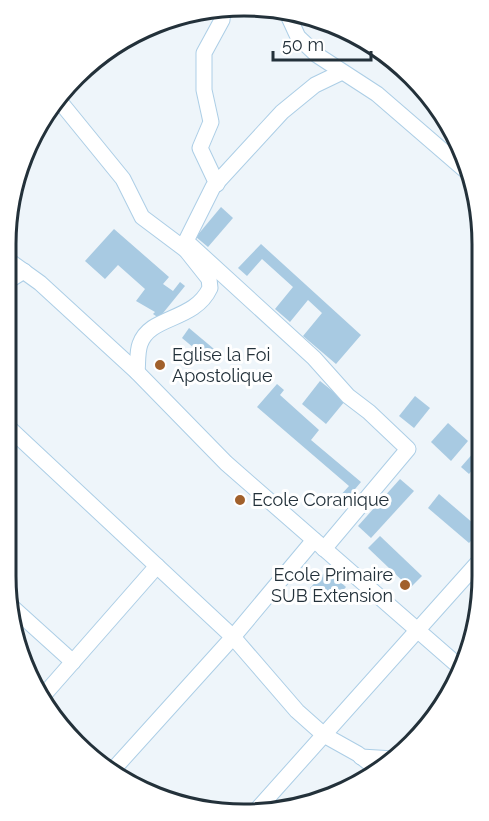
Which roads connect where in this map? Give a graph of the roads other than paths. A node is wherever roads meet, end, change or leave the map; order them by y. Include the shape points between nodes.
1 (222, 18) edge
2 (291, 21) edge
3 (340, 73) junction
4 (64, 106) edge
5 (457, 163) edge
6 (217, 184) junction
7 (186, 245) junction
8 (16, 266) edge
9 (24, 271) junction
10 (16, 276) edge
11 (137, 372) junction
12 (16, 434) edge
13 (319, 545) junction
14 (157, 566) junction
15 (472, 569) edge
16 (20, 614) edge
17 (418, 630) junction
18 (233, 637) junction
19 (73, 662) junction
20 (455, 663) edge
21 (47, 691) edge
22 (324, 735) junction
23 (361, 757) junction
24 (381, 758) edge
25 (117, 765) edge
26 (372, 765) edge
27 (262, 804) edge

1 - 6 street via 204,53 204,90 211,122 200,148
2 - 3 street via 298,37
3 - 5 street via 377,94
3 - 6 street via 315,85 282,112
4 - 7 street via 123,178 137,210
6 - 7 street
7 - 11 street via 209,279 210,288 196,308 168,319 146,334 140,344
7 - 13 street via 314,358 348,396 408,449
8 - 9 street
9 - 10 street
9 - 11 street
11 - 13 street via 226,463
12 - 14 street
13 - 17 street
13 - 18 street
14 - 18 street
14 - 19 street
15 - 17 street
16 - 19 street
17 - 20 street
17 - 22 street
18 - 22 street via 271,683
18 - 25 street
19 - 21 street
22 - 23 street
22 - 27 street
23 - 24 street
23 - 26 street

